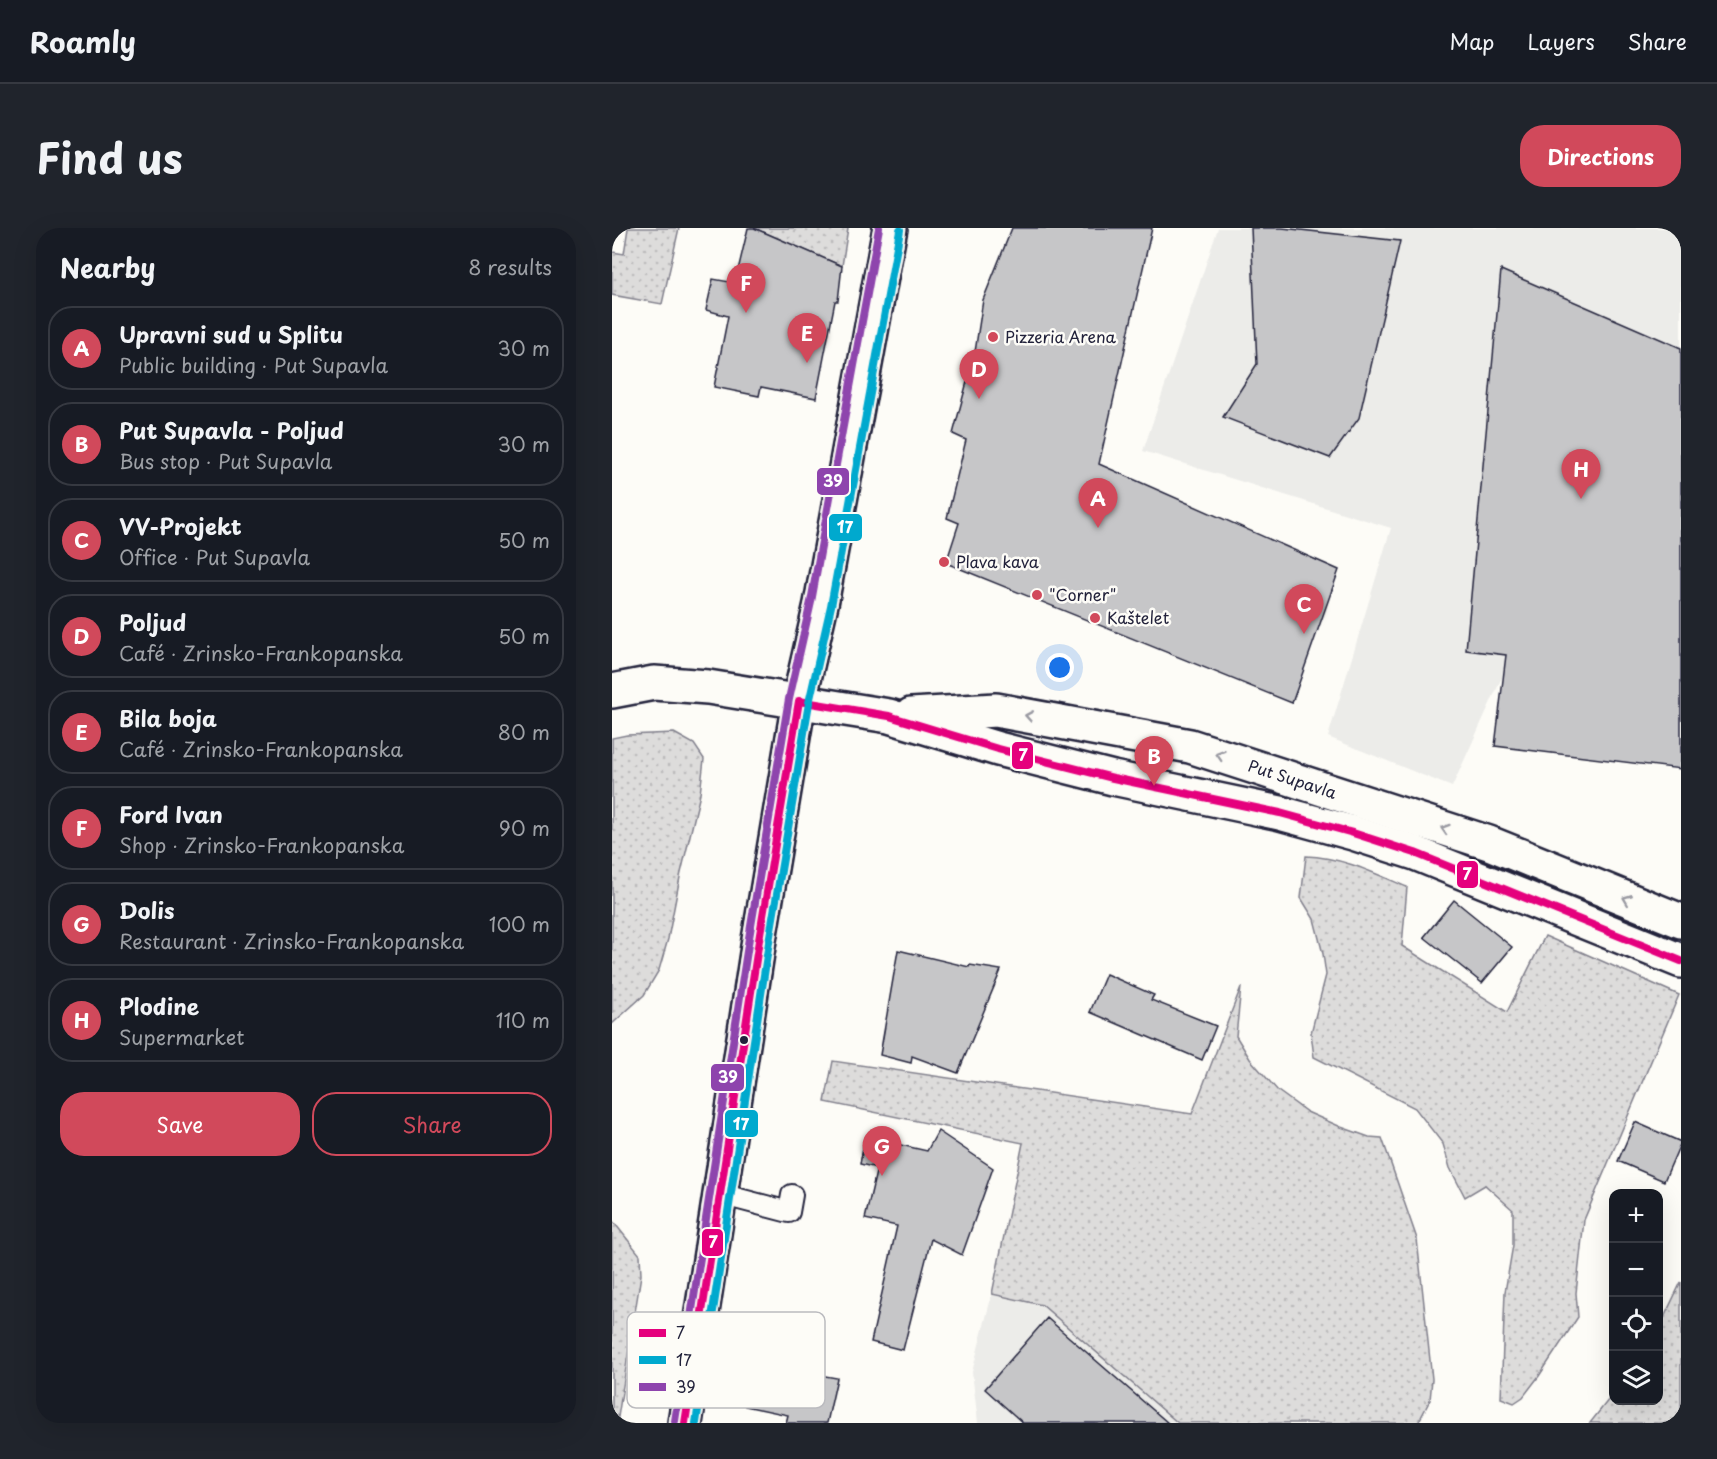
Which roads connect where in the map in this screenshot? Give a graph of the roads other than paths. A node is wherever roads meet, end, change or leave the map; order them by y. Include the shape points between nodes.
1 (891, 228) edge
2 (612, 689) edge
3 (799, 701) junction
4 (889, 716) junction
5 (1681, 921) edge
6 (1681, 962) edge
7 (720, 1194) junction
8 (792, 1195) dead end
9 (702, 1312) edge
10 (688, 1408) edge
11 (686, 1423) edge

1 - 3 street via 821,604
2 - 3 street, Put Supavla via 654,683
3 - 4 street, Put Supavla
3 - 7 street
5 -> 4 street, Put Supavla via 1489,843 1190,746 996,710
4 - 6 street, Put Supavla via 1113,778 1280,813 1353,833 1415,853
7 - 8 lane via 789,1212
7 - 9 street
10 - 11 street

